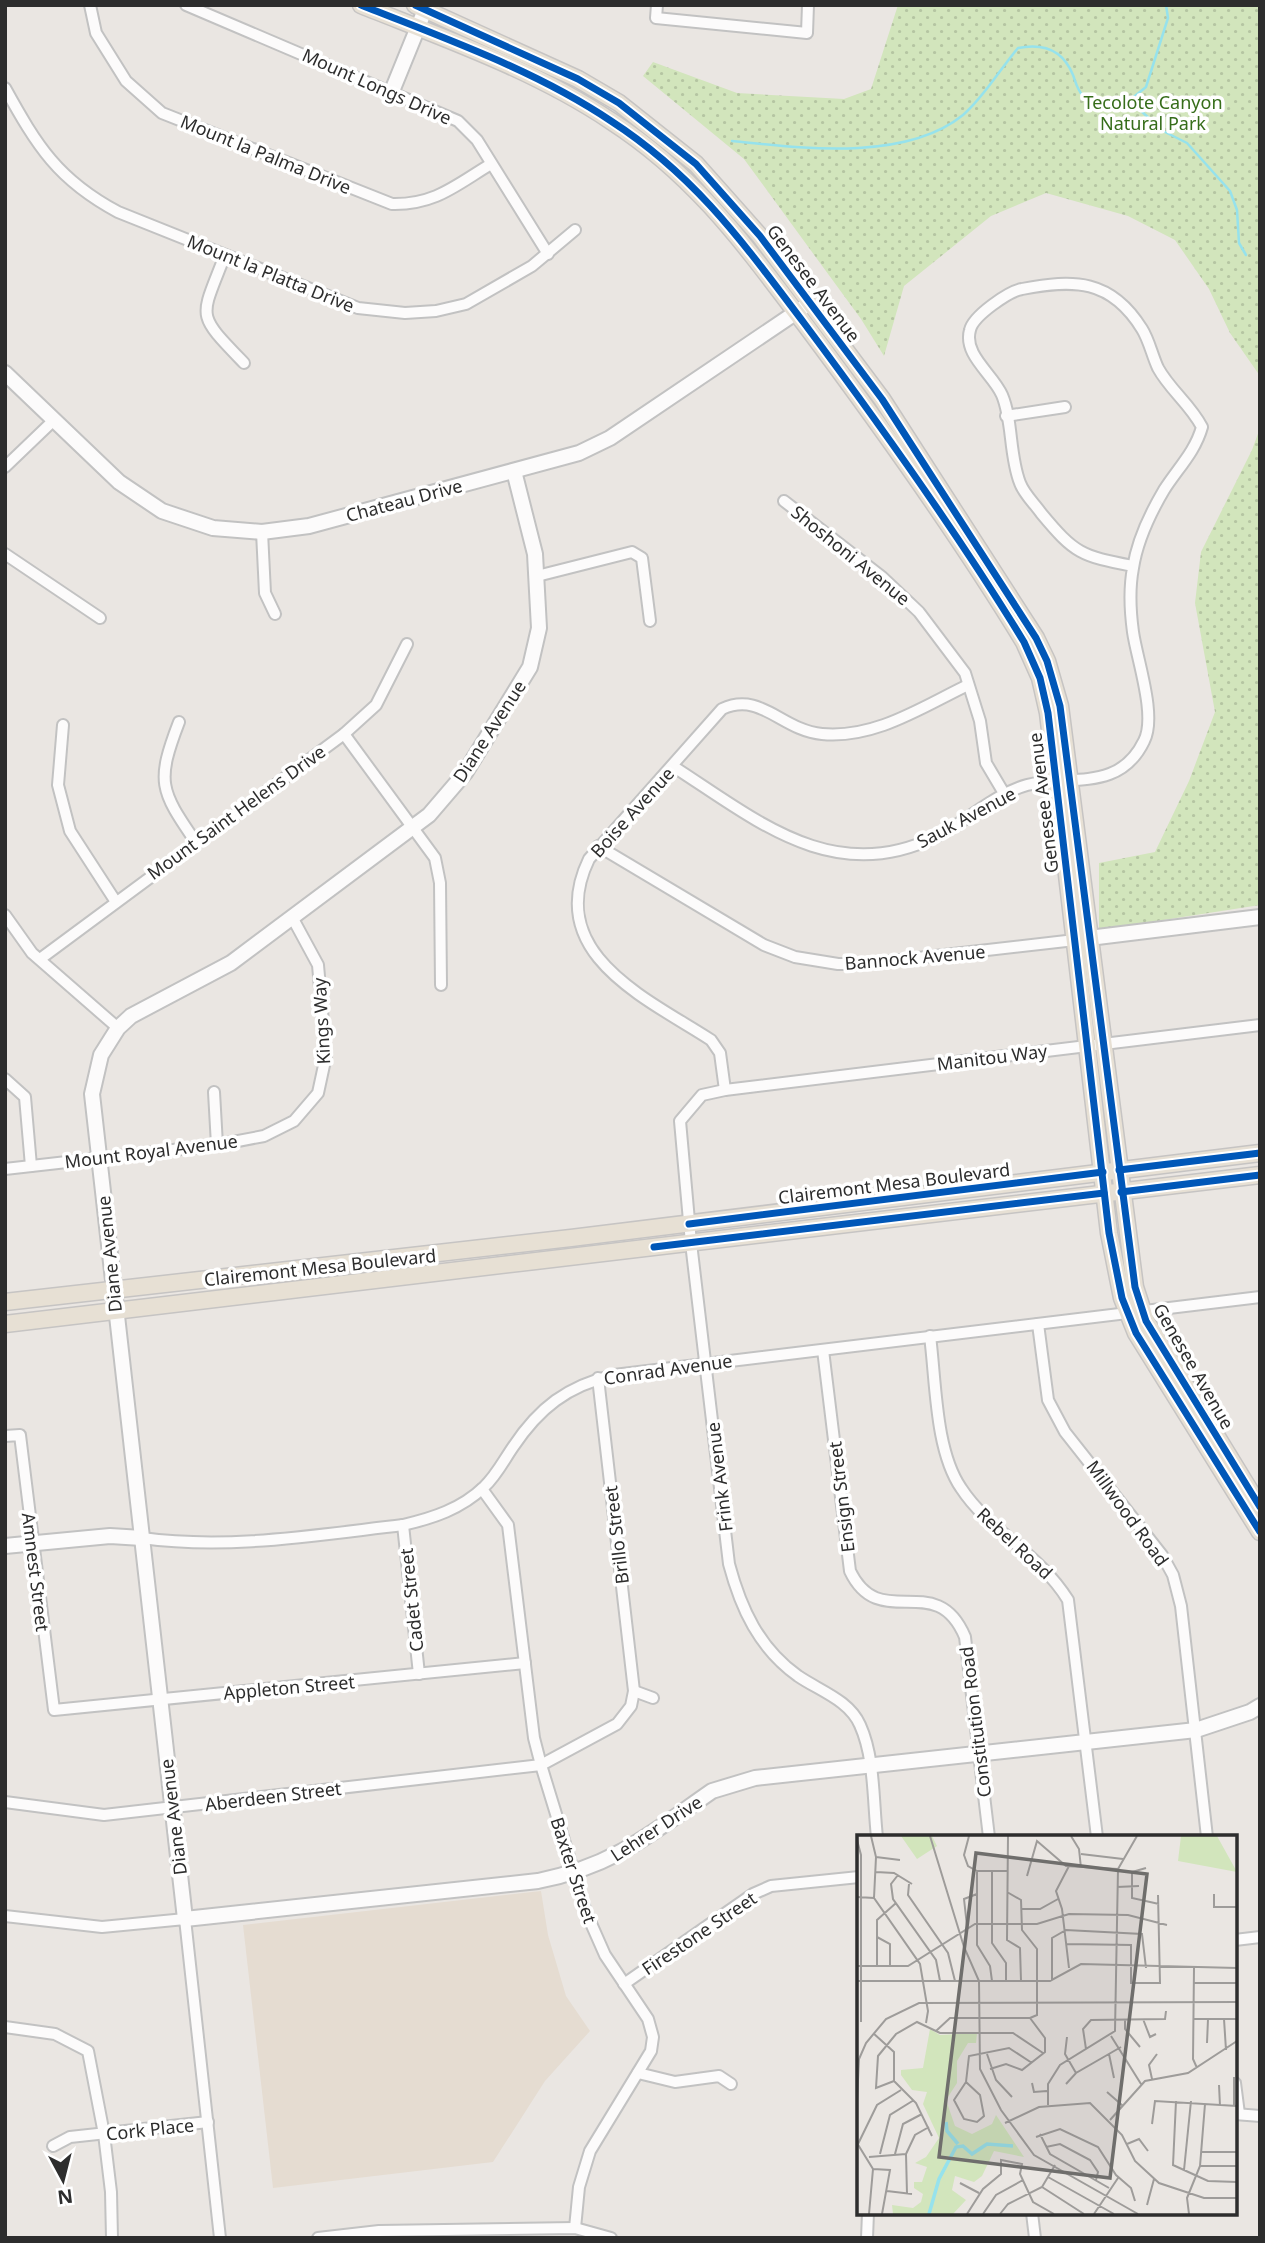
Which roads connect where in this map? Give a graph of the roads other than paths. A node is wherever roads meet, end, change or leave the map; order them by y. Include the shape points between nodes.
1 (90, 5) edge
2 (186, 5) edge
3 (361, 5) edge
4 (657, 5) edge
5 (808, 5) edge
6 (423, 7) edge
7 (418, 28) junction
8 (5, 88) edge
9 (392, 91) junction
10 (491, 164) junction
11 (575, 230) dead end
12 (548, 254) junction
13 (225, 255) junction
14 (811, 303) junction
15 (796, 312) junction
16 (244, 363) dead end
17 (5, 373) edge
18 (1065, 407) dead end
19 (1006, 416) junction
20 (54, 420) junction
21 (5, 467) edge
22 (513, 471) junction
23 (784, 501) dead end
24 (262, 532) junction
25 (5, 554) edge
26 (1133, 566) junction
27 (537, 576) junction
28 (275, 614) dead end
29 (100, 618) dead end
30 (650, 621) dead end
31 (407, 644) dead end
32 (968, 685) junction
33 (179, 722) dead end
34 (63, 725) dead end
35 (344, 734) junction
36 (674, 767) junction
37 (1064, 783) junction
38 (1005, 795) junction
39 (412, 826) junction
40 (195, 841) junction
41 (598, 846) junction
42 (116, 902) junction
43 (5, 915) edge
44 (292, 917) junction
45 (1260, 917) edge
46 (1083, 939) junction
47 (40, 959) junction
48 (442, 985) dead end
49 (1260, 1025) edge
50 (118, 1028) junction
51 (1096, 1045) junction
52 (5, 1079) edge
53 (725, 1090) junction
54 (214, 1092) dead end
55 (294, 1121) joint
56 (217, 1145) junction
57 (1260, 1153) edge
58 (99, 1159) junction
59 (31, 1166) junction
60 (5, 1169) edge
61 (1111, 1171) junction
62 (1260, 1175) edge
63 (1121, 1192) junction
64 (1104, 1193) junction
65 (688, 1224) junction
66 (691, 1243) junction
67 (113, 1290) junction
68 (1260, 1297) edge
69 (5, 1302) edge
70 (115, 1312) junction
71 (1134, 1313) junction
72 (5, 1324) edge
73 (1038, 1324) junction
74 (930, 1336) junction
75 (823, 1350) junction
76 (705, 1363) junction
77 (598, 1378) junction
78 (5, 1436) edge
79 (482, 1489) junction
80 (1260, 1507) edge
81 (403, 1525) junction
82 (1260, 1532) edge
83 (142, 1538) junction
84 (32, 1543) junction
85 (5, 1546) edge
86 (909, 1601) joint
87 (525, 1663) junction
88 (419, 1674) junction
89 (634, 1691) junction
90 (653, 1698) dead end
91 (160, 1700) junction
92 (1260, 1706) edge
93 (54, 1710) joint
94 (1196, 1730) junction
95 (1086, 1742) junction
96 (979, 1754) junction
97 (541, 1765) junction
98 (869, 1766) junction
99 (5, 1802) edge
100 (172, 1808) junction
101 (877, 1835) edge
102 (989, 1835) edge
103 (1097, 1835) edge
104 (1207, 1835) edge
105 (575, 1873) junction
106 (857, 1877) edge
107 (5, 1916) edge
108 (185, 1919) junction
109 (1260, 1937) edge
110 (1237, 1940) edge
111 (624, 1984) junction
112 (5, 2026) edge
113 (638, 2073) junction
114 (731, 2084) dead end
115 (1237, 2114) edge
116 (1260, 2116) edge
117 (208, 2123) junction
118 (104, 2134) junction
119 (53, 2146) dead end
120 (868, 2215) edge
121 (1032, 2215) edge
122 (575, 2228) junction
123 (489, 2234) edge
124 (112, 2238) edge
125 (220, 2238) edge
126 (318, 2238) edge
127 (611, 2238) edge
128 (867, 2238) edge
129 (1035, 2238) edge

1 - 10 street, Mount la Palma Drive via 96,33 126,81 162,113 392,204 434,199
2 - 9 street, Mount Longs Drive
3 - 7 main road, Genesee Avenue
4 - 5 street via 656,18 807,33
6 - 7 street
6 - 14 main road, Genesee Avenue via 578,79 645,122 727,196
7 - 9 street
7 - 15 main road, Genesee Avenue via 556,89 629,134 712,205
8 - 13 street, Mount la Platta Drive via 44,155 94,199
9 - 10 street, Mount Longs Drive via 457,121 477,140
10 - 12 street, Mount Longs Drive
11 - 12 street, Mount la Platta Drive
12 - 13 street, Mount la Platta Drive via 466,304 436,312 405,313 358,308
13 - 16 street via 204,310 208,326
14 - 15 street, Chateau Drive
14 - 37 main road, Genesee Avenue via 881,399 1036,638 1056,687
15 - 22 street, Chateau Drive via 610,438 579,453
15 - 37 main road, Genesee Avenue via 897,452 1024,642 1045,699
17 - 20 street, Chateau Drive
18 - 19 street
19 - 26 street via 1020,482 1064,540 1090,558
19 - 26 street, Sauk Avenue via 1000,390 972,352 970,330 975,321 1016,290 1063,281 1096,287 1117,298 1142,329 1158,367 1202,427 1197,445 1164,491
20 - 21 street
20 - 24 street, Chateau Drive via 119,482 162,510 213,528
22 - 24 street, Chateau Drive via 309,526
22 - 27 street, Diane Avenue
23 - 32 street, Shoshoni Avenue via 882,577 919,612 965,673
24 - 28 street via 265,593
25 - 29 street
26 - 37 street, Sauk Avenue via 1130,597 1148,716 1146,738 1135,756 1118,770
27 - 30 street via 632,552 642,558
27 - 39 street, Diane Avenue via 539,628 530,667 465,773 429,815
31 - 35 street, Mount Saint Helens Drive via 376,705
32 - 36 street, Boise Avenue via 874,730 856,732 806,730 750,703 737,702 722,709
32 - 38 street, Shoshoni Avenue via 986,763
33 - 40 street via 162,774 170,804
34 - 42 street via 58,785 70,831
35 - 39 street
35 - 40 street, Mount Saint Helens Drive
36 - 38 street, Sauk Avenue via 797,843 848,855 880,854 934,838
36 - 41 street, Boise Avenue
37 - 38 street, Sauk Avenue via 1026,785
37 - 46 main road, Genesee Avenue
39 - 44 street, Diane Avenue
39 - 48 street via 435,858 440,883
40 - 42 street, Mount Saint Helens Drive
41 - 46 street, Bannock Avenue via 764,945 795,957 865,964
41 - 53 street, Boise Avenue via 585,868 579,912 596,959 615,978 712,1040 720,1053
42 - 47 street, Mount Saint Helens Drive
43 - 47 street
44 - 50 street, Diane Avenue via 231,963 145,1006
44 - 55 street, Kings Way via 318,965 326,1056 318,1093
45 - 46 street, Bannock Avenue
46 - 51 main road, Genesee Avenue
47 - 50 street
49 - 51 street, Manitou Way
50 - 58 street, Diane Avenue via 95,1070 92,1094
51 - 53 street, Manitou Way
51 - 61 main road, Genesee Avenue
52 - 59 street via 25,1097
53 - 65 street, Frink Avenue via 702,1095 680,1121
54 - 56 street
55 - 56 street, Mount Royal Avenue via 264,1136
56 - 58 street, Mount Royal Avenue
57 - 61 main road, Clairemont Mesa Boulevard
58 - 59 street, Mount Royal Avenue
58 - 67 street, Diane Avenue
59 - 60 street, Mount Royal Avenue
61 - 63 main road, Genesee Avenue
61 - 64 main road, Genesee Avenue
61 - 65 main road, Clairemont Mesa Boulevard
62 - 63 main road, Clairemont Mesa Boulevard
63 - 64 main road, Clairemont Mesa Boulevard
63 - 71 main road, Genesee Avenue
64 - 66 main road, Clairemont Mesa Boulevard
64 - 71 main road, Genesee Avenue via 1113,1257
65 - 66 street, Frink Avenue
65 - 67 main road, Clairemont Mesa Boulevard
66 - 70 main road, Clairemont Mesa Boulevard
66 - 76 street, Frink Avenue
67 - 69 main road, Clairemont Mesa Boulevard
67 - 70 street, Diane Avenue
68 - 71 street, Conrad Avenue
70 - 72 main road, Clairemont Mesa Boulevard
70 - 83 street, Diane Avenue
71 - 73 street, Conrad Avenue
71 - 80 main road, Genesee Avenue
71 - 82 main road, Genesee Avenue
73 - 74 street, Conrad Avenue
73 - 94 street, Millwood Road via 1048,1400 1065,1432 1173,1575
74 - 75 street, Conrad Avenue
74 - 95 street, Rebel Road via 949,1468 971,1502 1053,1575 1068,1600
75 - 76 street, Conrad Avenue
75 - 86 street, Ensign Street via 850,1571 858,1588 871,1598
76 - 77 street, Conrad Avenue
76 - 98 street, Frink Avenue via 729,1564 739,1601 766,1646 796,1674 846,1706 860,1724
77 - 79 street, Conrad Avenue via 542,1409
77 - 89 street, Brillo Street
78 - 84 street, Amnest Street via 20,1434
79 - 81 street, Conrad Avenue via 451,1510
79 - 87 street, Baxter Street via 508,1525
81 - 83 street, Conrad Avenue via 227,1543
81 - 88 street, Cadet Street
83 - 84 street, Conrad Avenue
83 - 91 street, Diane Avenue
84 - 85 street, Conrad Avenue
84 - 93 street, Amnest Street
86 - 96 street, Constitution Road via 928,1601 949,1611 959,1623 965,1637
87 - 88 street, Appleton Street
87 - 97 street, Baxter Street
88 - 91 street, Appleton Street
89 - 90 street
89 - 97 street via 631,1706 617,1724
91 - 93 street, Appleton Street
91 - 100 street, Diane Avenue
92 - 94 street, Lehrer Drive
94 - 95 street, Lehrer Drive
94 - 104 street, Millwood Road
95 - 96 street, Lehrer Drive
95 - 103 street, Rebel Road
96 - 98 street, Lehrer Drive
96 - 102 street, Constitution Road
97 - 100 street, Aberdeen Street
97 - 105 street, Baxter Street
98 - 101 street, Frink Avenue
98 - 105 street, Lehrer Drive via 728,1784 617,1856
99 - 100 street, Aberdeen Street via 83,1814
100 - 108 street, Diane Avenue
105 - 108 street, Lehrer Drive via 538,1881
105 - 111 street, Baxter Street via 586,1912
106 - 111 street, Firestone Street via 771,1886 753,1894
107 - 108 street, Lehrer Drive via 102,1927
108 - 117 street, Diane Avenue
109 - 110 street
111 - 113 street, Baxter Street via 648,2019 653,2037
112 - 118 street via 55,2034 88,2051
113 - 114 street via 675,2082 719,2076
113 - 122 street, Baxter Street via 590,2151 579,2187
115 - 116 street
117 - 118 street, Cork Place
117 - 125 street, Diane Avenue
118 - 119 street, Cork Place via 70,2137
118 - 124 street
120 - 128 street
121 - 129 street
122 - 123 street
122 - 127 street
123 - 126 street via 379,2231

